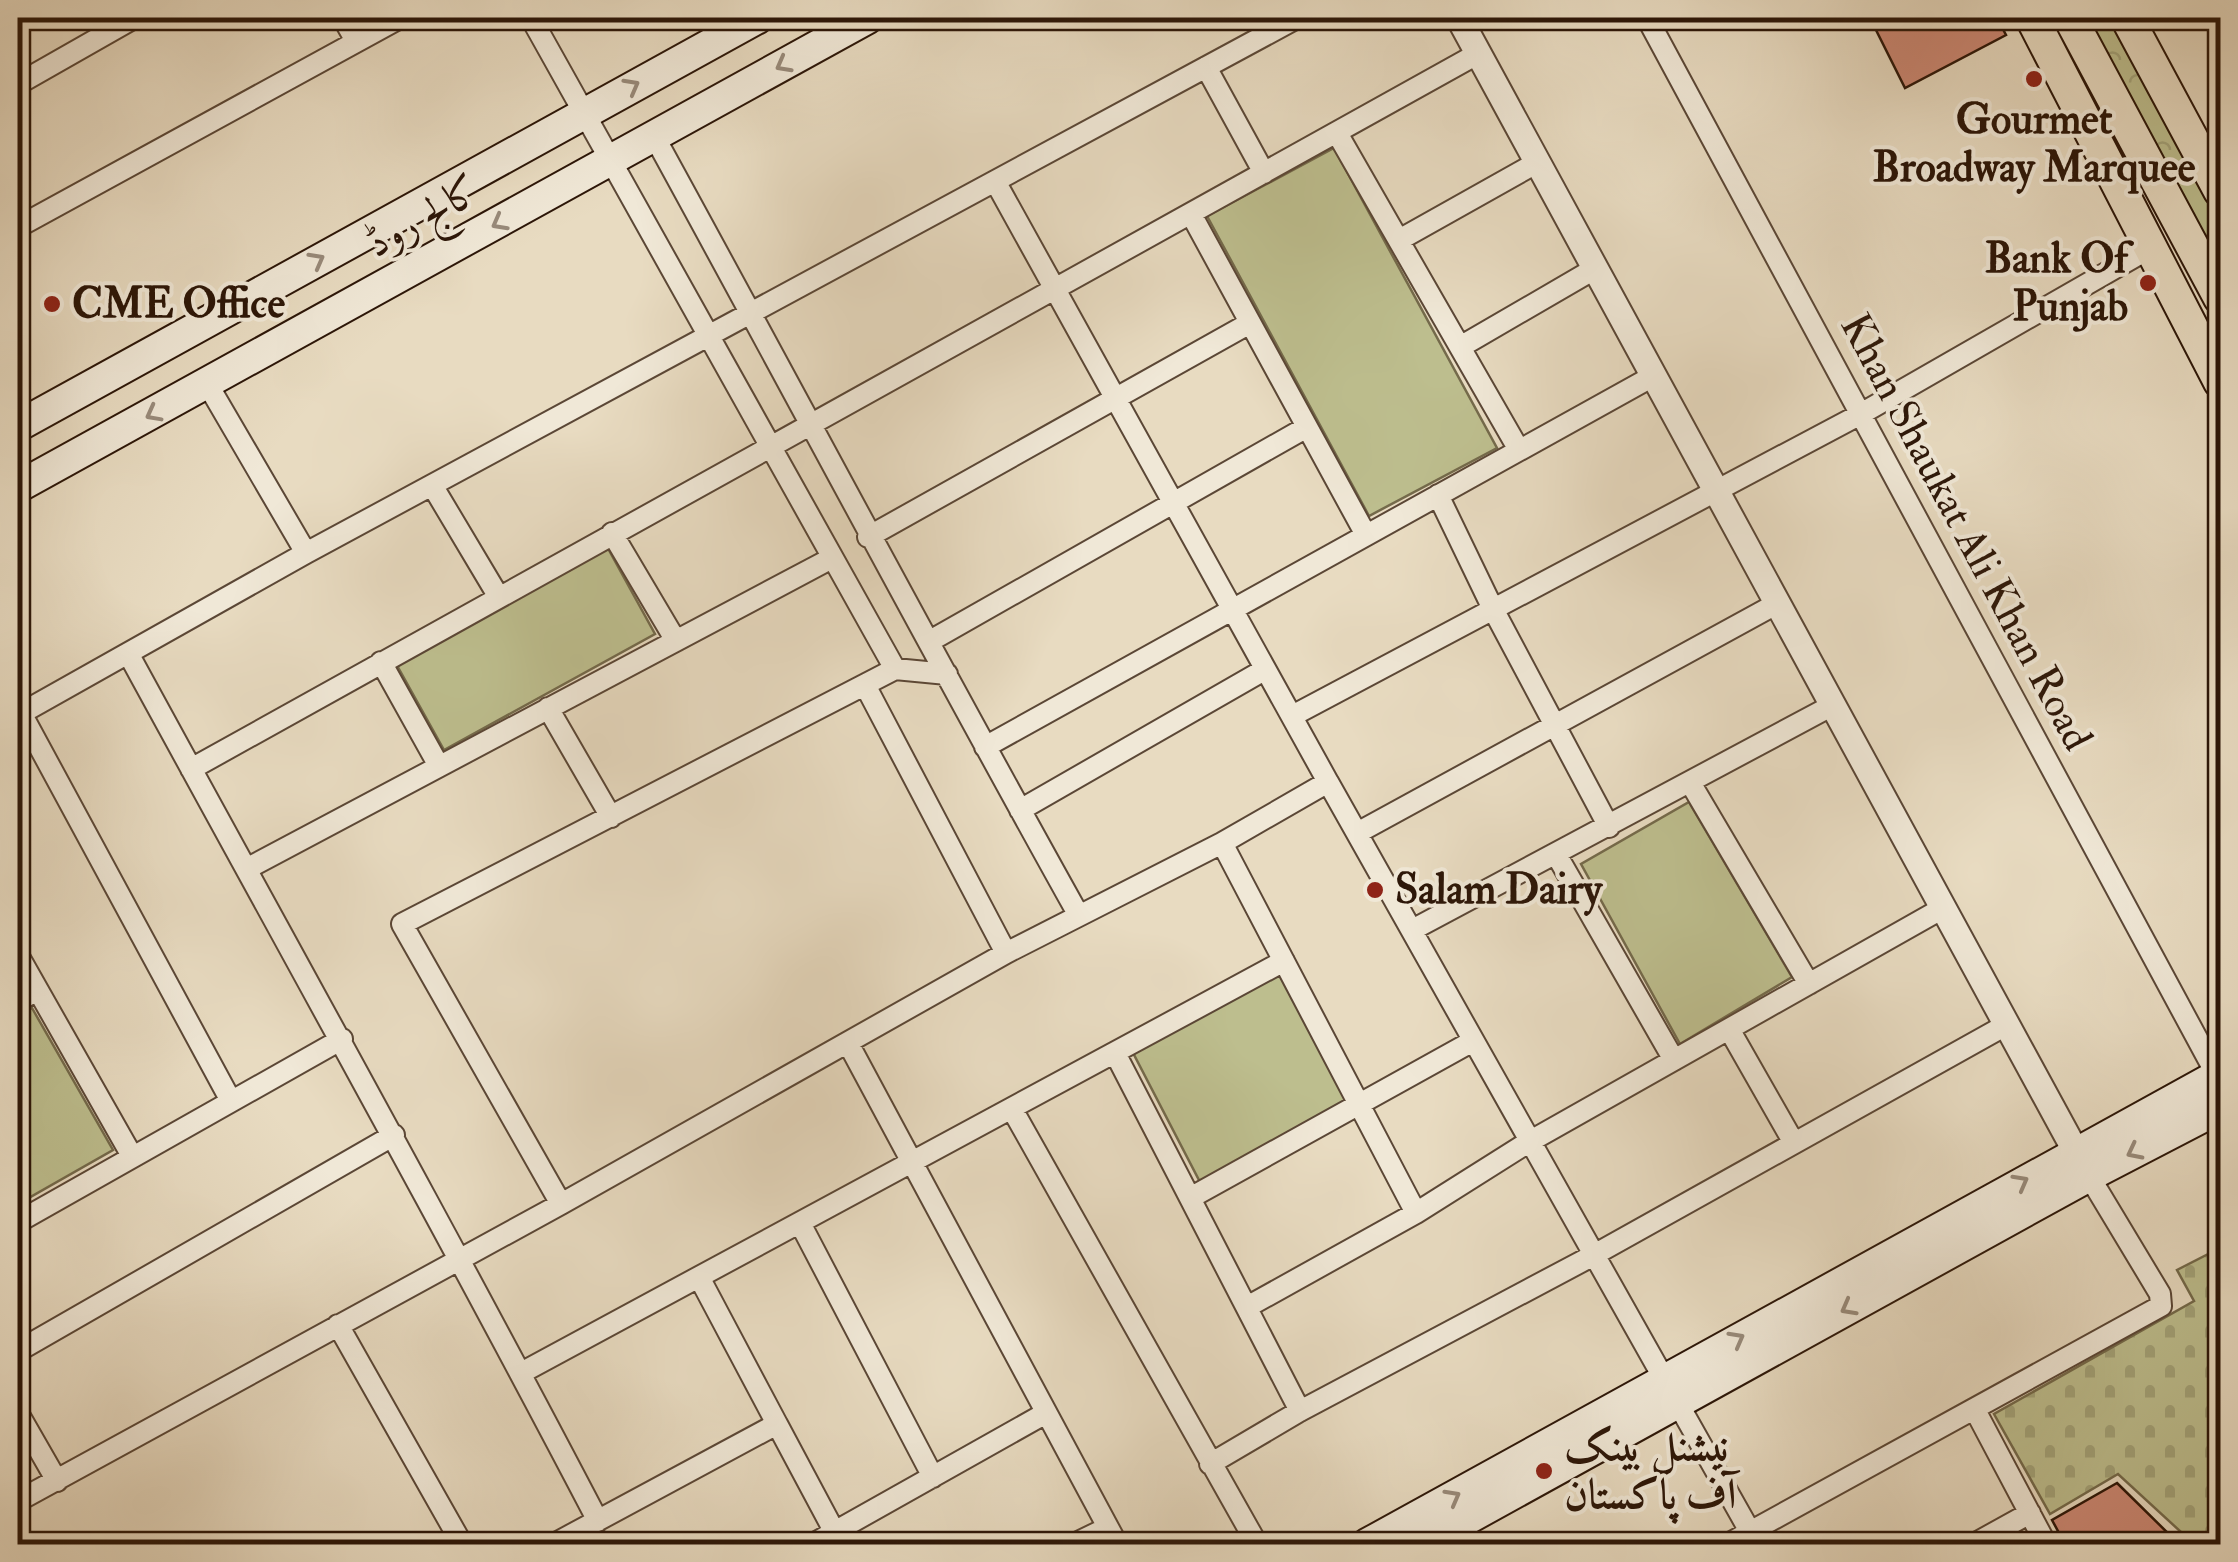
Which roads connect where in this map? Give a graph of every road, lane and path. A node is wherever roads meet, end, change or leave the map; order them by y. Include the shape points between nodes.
1 (134, 18) edge
2 (344, 18) edge
3 (400, 18) edge
4 (530, 18) edge
5 (758, 18) edge
6 (868, 18) edge
7 (1297, 18) edge
8 (1459, 18) edge
9 (1647, 18) edge
10 (2032, 18) edge
11 (2068, 18) edge
12 (2127, 18) edge
13 (2145, 18) edge
14 (356, 41) junction
15 (1479, 53) junction
16 (2058, 66) junction
17 (1206, 67) junction
18 (18, 84) edge
19 (585, 112) junction
20 (1337, 132) junction
21 (654, 136) junction
22 (2220, 152) edge
23 (610, 161) junction
24 (1538, 162) junction
25 (1264, 173) junction
26 (995, 181) junction
27 (2220, 192) edge
28 (1191, 214) junction
29 (18, 227) edge
30 (1399, 240) junction
31 (2148, 249) junction
32 (1596, 268) junction
33 (1055, 290) junction
34 (2220, 298) edge
35 (751, 313) junction
36 (1250, 323) junction
37 (709, 336) junction
38 (1460, 347) junction
39 (1654, 375) junction
40 (2220, 382) edge
41 (208, 385) junction
42 (1115, 399) junction
43 (1859, 415) junction
44 (18, 426) edge
45 (812, 426) junction
46 (1307, 427) junction
47 (771, 448) junction
48 (1519, 450) junction
49 (432, 485) junction
50 (18, 487) edge
51 (1716, 488) junction
52 (1438, 494) junction
53 (1173, 503) junction
54 (612, 533) junction
55 (1366, 535) junction
56 (868, 538) junction
57 (306, 553) junction
58 (832, 558) junction
59 (497, 594) junction
60 (1778, 603) junction
61 (1493, 609) junction
62 (1231, 610) junction
63 (676, 641) junction
64 (930, 641) junction
65 (129, 655) junction
66 (381, 662) junction
67 (895, 669) junction
68 (1264, 670) junction
69 (947, 674) junction
70 (866, 686) junction
71 (1833, 705) junction
72 (548, 708) junction
73 (19, 714) edge
74 (1292, 716) junction
75 (1555, 728) junction
76 (985, 747) junction
77 (439, 766) junction
78 (191, 770) junction
79 (1328, 782) junction
80 (1691, 784) junction
81 (1020, 810) junction
82 (612, 817) junction
83 (1609, 827) junction
84 (1359, 832) junction
85 (1222, 843) junction
86 (1556, 854) junction
87 (248, 868) junction
88 (1943, 908) junction
89 (1078, 914) junction
90 (1414, 929) junction
91 (1006, 952) junction
92 (18, 955) edge
93 (1284, 961) junction
94 (1809, 984) junction
95 (37, 990) junction
96 (18, 1000) edge
97 (2006, 1024) junction
98 (1729, 1029) junction
99 (342, 1039) junction
100 (1473, 1041) junction
101 (848, 1043) junction
102 (1115, 1053) junction
103 (1674, 1060) junction
104 (2219, 1077) edge
105 (232, 1101) junction
106 (1358, 1102) junction
107 (1012, 1108) junction
108 (2220, 1108) edge
109 (394, 1136) junction
110 (1527, 1143) junction
111 (1794, 1143) junction
112 (132, 1156) junction
113 (912, 1163) junction
114 (2082, 1164) junction
115 (1190, 1198) junction
116 (561, 1204) junction
117 (1416, 1213) junction
118 (18, 1222) edge
119 (800, 1223) junction
120 (1592, 1256) junction
121 (456, 1260) junction
122 (699, 1277) junction
123 (1247, 1307) junction
124 (338, 1325) junction
125 (18, 1351) edge
126 (520, 1372) junction
127 (1672, 1390) junction
128 (1300, 1410) junction
129 (1975, 1410) junction
130 (18, 1413) edge
131 (1046, 1413) junction
132 (777, 1424) junction
133 (1210, 1464) junction
134 (933, 1477) junction
135 (57, 1482) junction
136 (18, 1501) edge
137 (2030, 1514) junction
138 (598, 1521) junction
139 (1112, 1536) edge
140 (1754, 1538) edge
141 (838, 1539) edge
142 (462, 1544) edge
143 (554, 1544) edge
144 (814, 1544) edge
145 (1074, 1544) edge
146 (1257, 1544) edge
147 (1368, 1544) edge
148 (1422, 1544) edge
149 (1728, 1544) edge
150 (1974, 1544) edge
151 (2046, 1544) edge

1 - 18 street
2 - 14 street
3 - 14 street
4 - 19 street
19 -> 5 main road, کالج روڈ
6 -> 21 main road, کالج روڈ
7 - 17 street
8 - 15 street
9 - 43 street, Khan Shaukat Ali Khan Road
10 - 16 main road
11 - 16 main road
11 - 34 main road
12 - 27 main road
13 - 22 main road
14 - 29 street
15 - 20 street
15 - 24 street
16 - 31 main road
17 - 25 street
17 - 26 street
19 - 23 street
44 -> 19 main road, کالج روڈ
20 - 25 street
20 - 30 street
21 - 23 main road, کالج روڈ
21 - 35 street
23 - 37 street
23 -> 41 main road, کالج روڈ
24 - 30 street
24 - 32 street
25 - 28 street
26 - 33 street
26 - 35 street
28 - 33 street
28 - 36 street
30 - 38 street
31 - 40 main road
31 - 43 street
32 - 38 street
32 - 39 street
33 - 42 street
33 - 45 street
35 - 37 street
35 - 45 street
36 - 42 street
36 - 46 street
37 - 47 street
37 - 49 street
38 - 48 street
39 - 48 street
39 - 51 street
41 -> 50 main road, کالج روڈ
41 - 57 street
42 - 53 street
42 - 56 street
43 - 51 street
43 - 104 street, Khan Shaukat Ali Khan Road
45 - 47 street
45 - 56 street
46 - 53 street
46 - 55 street
47 - 54 street
47 - 58 street
48 - 52 street
49 - 57 street
49 - 59 street
51 - 60 street
51 - 61 street
52 - 55 street
52 - 61 street
53 - 62 street
53 - 64 street
54 - 59 street
54 - 63 street
55 - 62 street
56 - 64 street
57 - 65 street
58 - 63 street
58 - 67 street
59 - 66 street
60 - 71 street
60 - 75 street
61 - 74 street
61 - 75 street
62 - 68 street
62 - 76 street
63 - 72 street
64 - 69 street
65 - 73 street
65 - 78 street
66 - 77 street
66 - 78 street
67 - 69 street
67 - 70 street
68 - 74 street
68 - 81 street
69 - 76 street
70 - 82 street
70 - 91 street
71 - 80 street
71 - 88 street
72 - 77 street
72 - 82 street
73 - 105 street
74 - 79 street
75 - 83 street
75 - 84 street
76 - 81 street
77 - 87 street
78 - 87 street
79 - 84 street
79 - 85 street
80 - 83 street
80 - 94 street
81 - 89 street
82 - 116 street via 402,924
83 - 86 street
84 - 90 street
85 - 89 street
85 - 93 street
86 - 90 street
86 - 103 street
87 - 99 street
88 - 94 street
88 - 97 street
89 - 91 street
90 - 100 street
91 - 101 street
92 - 95 street
93 - 102 street
93 - 106 street
94 - 98 street
95 - 96 street
95 - 112 street
97 - 111 street
97 - 114 street
98 - 103 street
98 - 111 street
99 - 105 street
99 - 109 street
100 - 106 street
100 - 110 street
101 - 113 street
101 - 116 street
102 - 107 street
102 - 115 street
103 - 110 street
104 - 114 main road
105 - 112 street
106 - 115 street
106 - 117 street
107 - 113 street
107 - 133 street
108 -> 114 main road
109 - 121 street
109 - 125 street
110 - 117 street
110 - 120 street
111 - 120 street
112 - 118 street
113 - 119 street
113 - 131 street
114 - 127 main road
114 - 129 street via 2161,1306
115 - 123 street
116 - 121 street
117 - 123 street
119 - 122 street
119 - 134 street
120 - 127 street
120 - 128 street
121 - 124 street
121 - 126 street
122 - 126 street
122 - 132 street
123 - 128 street
124 - 135 street
124 - 142 street
126 - 138 street
127 - 140 street
147 -> 127 main road
127 - 148 main road
128 - 133 street
129 - 137 street
129 - 140 street
130 - 135 street
131 - 134 street
131 - 139 street
132 - 138 street
132 - 141 street
133 - 146 street
134 - 141 street
135 - 136 street
137 - 150 street
137 - 151 street
138 - 143 street
139 - 145 street
140 - 149 street
141 - 144 street

